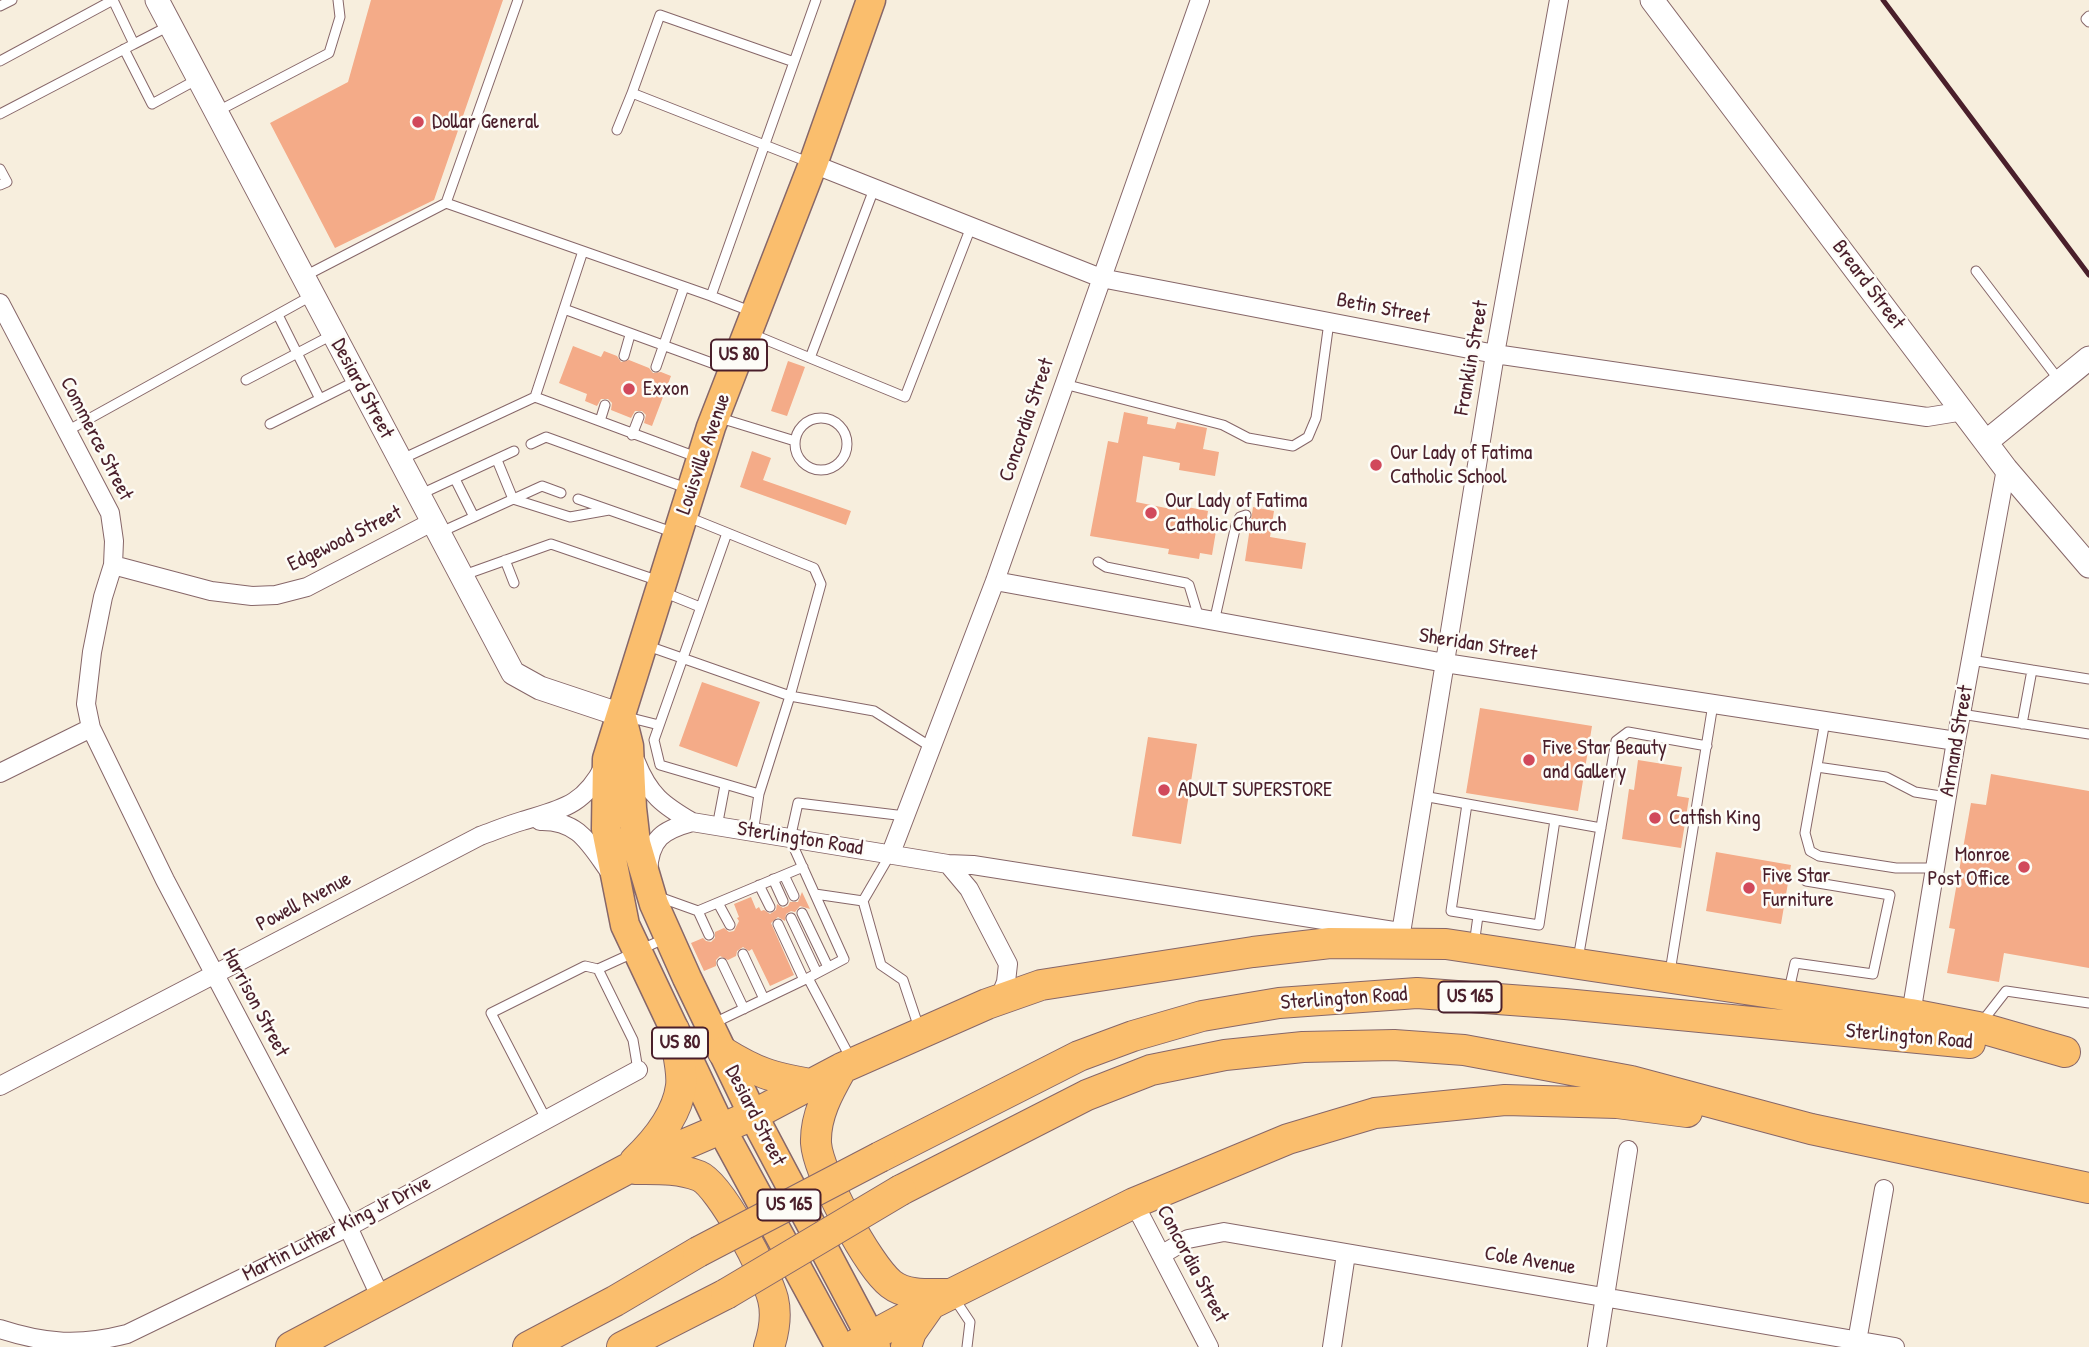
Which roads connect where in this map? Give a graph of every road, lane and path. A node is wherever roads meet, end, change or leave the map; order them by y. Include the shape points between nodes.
1 (12, 0) edge
2 (113, 0) edge
3 (157, 0) edge
4 (338, 0) edge
5 (519, 0) edge
6 (816, 0) edge
7 (872, 0) edge
8 (1200, 0) edge
9 (1559, 0) edge
10 (1652, 0) edge
11 (0, 6) edge
12 (171, 25) junction
13 (134, 44) junction
14 (124, 49) junction
15 (0, 61) edge
16 (794, 62) junction
17 (199, 78) junction
18 (632, 93) junction
19 (216, 111) junction
20 (0, 114) edge
21 (617, 130) dead end
22 (765, 143) junction
23 (813, 164) junction
24 (0, 169) edge
25 (0, 185) edge
26 (874, 189) junction
27 (446, 203) junction
28 (971, 227) junction
29 (583, 251) junction
30 (1976, 271) dead end
31 (1101, 278) junction
32 (308, 286) junction
33 (684, 287) junction
34 (711, 296) junction
35 (0, 303) edge
36 (564, 309) junction
37 (278, 315) junction
38 (751, 322) junction
39 (1329, 322) junction
40 (333, 334) junction
41 (630, 335) junction
42 (664, 347) junction
43 (296, 353) junction
44 (1495, 354) junction
45 (624, 356) dead end
46 (810, 358) junction
47 (2089, 358) edge
48 (656, 367) dead end
49 (733, 371) junction
50 (246, 380) dead end
51 (357, 381) junction
52 (2060, 382) junction
53 (1064, 384) junction
54 (535, 397) junction
55 (320, 399) junction
56 (605, 405) dead end
57 (1964, 411) junction
58 (715, 416) junction
59 (639, 417) dead end
60 (600, 421) junction
61 (270, 424) dead end
62 (67, 431) junction
63 (632, 435) junction
64 (795, 442) junction
65 (1986, 442) junction
66 (531, 444) dead end
67 (514, 451) dead end
68 (700, 459) junction
69 (497, 460) junction
70 (399, 461) junction
71 (2007, 469) junction
72 (455, 479) junction
73 (561, 493) dead end
74 (418, 496) junction
75 (513, 499) junction
76 (578, 499) dead end
77 (609, 510) junction
78 (683, 513) junction
79 (1245, 515) dead end
80 (474, 517) junction
81 (435, 528) junction
82 (727, 533) junction
83 (505, 560) junction
84 (1098, 562) dead end
85 (113, 565) junction
86 (2089, 566) edge
87 (461, 576) junction
88 (995, 581) junction
89 (514, 583) dead end
90 (660, 586) junction
91 (700, 607) junction
92 (1206, 621) junction
93 (642, 644) junction
94 (683, 659) junction
95 (1971, 660) junction
96 (1444, 663) junction
97 (2032, 670) junction
98 (2089, 679) edge
99 (790, 696) junction
100 (1713, 704) junction
101 (1961, 714) junction
102 (621, 715) junction
103 (1825, 721) junction
104 (659, 724) junction
105 (2022, 724) junction
106 (91, 728) junction
107 (2089, 734) edge
108 (1956, 741) junction
109 (1707, 746) junction
110 (931, 747) junction
111 (618, 752) junction
112 (1817, 767) junction
113 (0, 773) edge
114 (725, 785) junction
115 (759, 794) junction
116 (1423, 796) junction
117 (1947, 797) junction
118 (1467, 804) junction
119 (905, 816) junction
120 (1555, 820) junction
121 (519, 822) junction
122 (692, 822) junction
123 (718, 827) junction
124 (1601, 828) junction
125 (753, 832) junction
126 (790, 839) junction
127 (891, 853) junction
128 (948, 864) junction
129 (803, 867) junction
130 (1935, 868) junction
131 (785, 874) junction
132 (773, 879) junction
133 (617, 881) junction
134 (1806, 881) dead end
135 (759, 885) junction
136 (648, 888) junction
137 (815, 894) junction
138 (794, 896) dead end
139 (783, 901) dead end
140 (863, 901) junction
141 (718, 902) junction
142 (770, 907) dead end
143 (698, 911) junction
144 (802, 913) dead end
145 (1478, 916) junction
146 (791, 918) dead end
147 (778, 924) dead end
148 (730, 926) dead end
149 (1401, 933) junction
150 (709, 935) dead end
151 (669, 937) junction
152 (1460, 946) junction
153 (637, 952) junction
154 (743, 954) dead end
155 (722, 963) dead end
156 (1008, 964) junction
157 (1577, 964) junction
158 (828, 967) junction
159 (598, 969) junction
160 (215, 975) junction
161 (810, 977) junction
162 (1669, 978) junction
163 (1041, 985) junction
164 (1788, 996) junction
165 (764, 999) junction
166 (2089, 1003) edge
167 (987, 1004) junction
168 (744, 1009) junction
169 (1911, 1014) junction
170 (710, 1026) junction
171 (1978, 1027) junction
172 (674, 1030) junction
173 (921, 1033) junction
174 (723, 1052) junction
175 (2077, 1053) edge
176 (848, 1066) junction
177 (638, 1070) joint
178 (810, 1084) junction
179 (0, 1086) edge
180 (753, 1115) junction
181 (546, 1119) junction
182 (722, 1128) junction
183 (1811, 1129) junction
184 (1628, 1150) dead end
185 (627, 1169) junction
186 (2089, 1188) edge
187 (1884, 1189) dead end
188 (1134, 1203) junction
189 (348, 1227) junction
190 (1346, 1254) junction
191 (1161, 1255) junction
192 (1605, 1296) junction
193 (381, 1298) junction
194 (941, 1299) junction
195 (0, 1329) edge
196 (866, 1343) edge
197 (1856, 1344) edge
198 (291, 1347) edge
199 (528, 1347) edge
200 (622, 1347) edge
201 (769, 1347) edge
202 (840, 1347) edge
203 (906, 1347) edge
204 (967, 1347) edge
205 (1209, 1347) edge
206 (1332, 1347) edge
207 (1597, 1347) edge
208 (1895, 1347) edge

1 - 11 lane
2 - 13 lane
2 - 15 lane
3 - 12 street, Desiard Street
4 - 19 lane via 340,17 329,52
5 - 27 lane
6 - 16 lane
7 - 23 main road, Louisville Avenue / US 80
8 - 31 street, Concordia Street
9 - 44 street, Franklin Street
10 - 57 street, Breard Street
12 - 13 lane
12 - 17 street, Desiard Street
13 - 14 lane
14 - 17 lane via 152,104
14 - 20 lane
16 - 18 lane via 660,15
16 - 22 lane
17 - 19 street, Desiard Street
18 - 21 lane
18 - 22 lane
19 - 32 street, Desiard Street
22 - 23 lane
22 - 34 lane
23 - 26 street, Betin Street
23 - 38 main road, Louisville Avenue / US 80
24 - 25 lane via 7,181
26 - 28 street, Betin Street
26 - 46 lane
27 - 29 lane
27 - 32 lane
28 - 31 street, Betin Street
28 - 46 lane via 905,397
29 - 33 lane
29 - 36 lane
30 - 52 lane
31 - 39 street, Betin Street
31 - 53 street, Concordia Street
32 - 37 lane
32 - 40 street, Desiard Street
33 - 34 lane
33 - 42 lane
34 - 38 lane
35 - 62 street, Commerce Street
36 - 41 lane
36 - 54 lane
37 - 43 lane
37 - 62 lane
38 - 46 lane
38 - 49 main road, Louisville Avenue / US 80
39 - 44 street, Betin Street
39 - 53 lane via 1316,418 1308,437 1293,446 1248,438 1223,425
40 - 43 lane
40 - 51 street, Desiard Street
41 - 42 lane
41 - 45 lane
42 - 48 lane
42 - 49 lane
43 - 50 lane
43 - 55 lane
44 - 57 street, Betin Street via 1927,416
44 - 96 street, Franklin Street
47 - 52 street
49 - 58 main road, Louisville Avenue / US 80
51 - 55 lane
51 - 70 street, Desiard Street
52 - 65 street
53 - 88 street, Concordia Street
54 - 60 lane
54 - 70 lane
55 - 61 lane
56 - 60 lane
57 - 65 street, Breard Street
58 - 64 lane
58 - 68 main road, Louisville Avenue / US 80
59 - 63 lane
60 - 63 lane
62 - 85 street, Commerce Street via 110,513
63 - 68 lane
64 - 64 lane via 803,463 817,470 839,463 847,447 842,429 828,419 810,420
65 - 71 street, Breard Street
66 - 78 lane via 546,437
67 - 69 lane
68 - 78 main road, Louisville Avenue / US 80
69 - 72 lane
69 - 75 lane
70 - 74 street, Desiard Street
71 - 86 street, Breard Street
71 - 95 street, Armand Street
72 - 74 lane
72 - 80 lane
73 - 75 lane via 542,486
74 - 81 street, Desiard Street
75 - 77 lane via 569,517
75 - 80 lane
76 - 77 lane
77 - 78 lane
78 - 82 lane
78 - 90 main road, Louisville Avenue / US 80
79 - 92 lane via 1236,524
80 - 81 lane
81 - 85 street, Edgewood Street via 307,587 276,595 211,591
81 - 87 street, Desiard Street
82 - 91 lane
82 - 99 lane via 814,568 821,584
83 - 87 lane
83 - 89 lane
83 - 90 lane via 551,544
84 - 92 lane via 1186,583
85 - 106 street, Commerce Street via 92,652 86,704
87 - 102 street, Desiard Street via 513,673 540,688
88 - 92 street, Sheridan Street
88 - 110 street, Concordia Street
90 - 91 lane
90 - 93 main road, Louisville Avenue / US 80
91 - 94 lane
92 - 96 street, Sheridan Street
93 - 94 lane
93 - 102 main road, Louisville Avenue / US 80
94 - 99 lane
94 - 104 lane
95 - 97 lane
95 - 101 street, Armand Street
96 - 100 street, Sheridan Street
96 - 116 street, Franklin Street
97 - 98 lane
97 - 105 lane
99 - 110 lane via 874,711
99 - 115 lane
100 - 103 street, Sheridan Street
100 - 109 lane
101 - 105 lane
101 - 108 street, Armand Street
102 - 104 lane
102 - 111 main road, Desiard Street / US 80
103 - 108 street, Sheridan Street
103 - 112 lane
104 - 114 lane via 654,740 660,765
105 - 107 lane
106 - 113 street
106 - 160 street, Harrison Street
108 - 117 street, Armand Street
109 - 124 lane via 1628,732 1616,741
109 - 162 lane
110 - 119 street, Concordia Street
111 - 121 street, Powell Avenue via 583,797 562,810
111 - 122 street, Sterlington Road via 639,769 653,794
111 - 133 main road, Desiard Street / US 80 via 606,829
111 - 136 main road, Desiard Street / US 80
112 - 117 lane via 1886,777 1915,792
112 - 130 lane via 1805,833 1810,851 1896,868
114 - 115 lane
114 - 123 lane
115 - 125 lane
116 - 118 lane
116 - 149 street, Franklin Street
117 - 130 street, Armand Street
118 - 120 lane
118 - 145 lane via 1451,912
119 - 126 lane via 798,803
119 - 127 street, Concordia Street
120 - 124 lane
120 - 145 lane via 1539,925
121 - 133 street, Powell Avenue via 556,820 583,835
121 - 160 street, Powell Avenue via 480,836
122 - 123 street, Sterlington Road
122 - 136 street via 671,828 659,838 648,866
123 - 125 street, Sterlington Road
124 - 157 lane
125 - 126 street, Sterlington Road
126 - 127 street, Sterlington Road
126 - 129 lane
127 - 128 street, Sterlington Road
127 - 140 lane
128 - 149 street, Sterlington Road
128 - 156 street via 969,889
129 - 131 lane
129 - 137 lane
130 - 169 street, Armand Street
131 - 132 lane
131 - 138 lane
132 - 135 lane
132 - 139 lane
133 - 153 main road, Desiard Street / US 80 via 625,925
134 - 164 lane via 1890,895 1873,974 1795,963
135 - 141 lane
135 - 142 lane
136 - 143 lane
136 - 151 main road, Desiard Street / US 80
137 - 140 lane
137 - 158 lane via 844,959
140 - 173 lane via 881,965 902,980
141 - 143 lane
141 - 148 lane
143 - 150 lane
144 - 158 lane
145 - 152 lane
146 - 161 lane
147 - 161 lane
149 - 152 street, Sterlington Road
151 - 153 lane
151 - 170 main road, Desiard Street / US 80
152 - 157 highway
152 - 163 highway via 1331,943
153 - 159 lane
153 - 172 main road, Desiard Street / US 80
154 - 165 lane
155 - 168 lane
156 - 163 street
156 - 167 street via 1002,992
157 - 162 highway
158 - 161 lane
159 - 177 lane via 633,1040
159 - 181 lane via 586,966 491,1013
160 - 179 street, Powell Avenue
160 - 189 street, Harrison Street
161 - 165 lane
161 - 176 lane
162 - 164 highway
163 - 167 highway
164 - 169 highway
165 - 168 lane
166 - 171 lane via 2006,991
167 - 173 highway
168 - 170 lane
169 - 171 highway
170 - 174 main road, Desiard Street / US 80
171 - 175 highway
172 - 182 main road, Desiard Street / US 80
172 - 185 highway via 681,1085 674,1110 657,1140
173 - 176 highway
174 - 178 highway via 770,1077
174 - 180 main road, Desiard Street / US 80
175 - 199 highway, Sterlington Road / US 165, bridge via 1417,993 1279,1003 1202,1016 1079,1056 698,1252
176 - 178 highway
176 - 194 highway via 825,1097 816,1144 820,1162 873,1264 892,1285
177 - 181 street, Martin Luther King Jr Drive
178 - 180 highway
180 - 182 highway
180 - 196 main road, Desiard Street / US 80
181 - 189 street, Martin Luther King Jr Drive
182 - 185 highway
182 - 202 main road, Desiard Street / US 80
183 - 186 highway, US 165
183 - 188 highway via 1617,1102 1505,1100 1375,1113 1288,1139
183 - 200 highway, US 165, bridge via 1631,1081 1477,1052 1394,1045 1225,1055 1151,1070 1087,1095 901,1190 726,1294
184 - 192 street
185 - 193 highway
185 - 201 highway via 673,1170 702,1177 715,1191 751,1247 773,1300 775,1329
187 - 197 street
188 - 191 street, Concordia Street
188 - 194 highway
189 - 193 street, Harrison Street
189 - 195 street, Martin Luther King Jr Drive via 127,1334 62,1344
190 - 191 street, Cole Avenue via 1224,1232 1188,1239
190 - 192 street, Cole Avenue
190 - 206 street
191 - 205 street, Concordia Street
192 - 197 street, Cole Avenue
192 - 207 street
193 - 198 highway
194 - 196 highway
194 - 203 highway via 911,1332
194 - 204 lane via 970,1322
197 - 208 street, Cole Avenue

